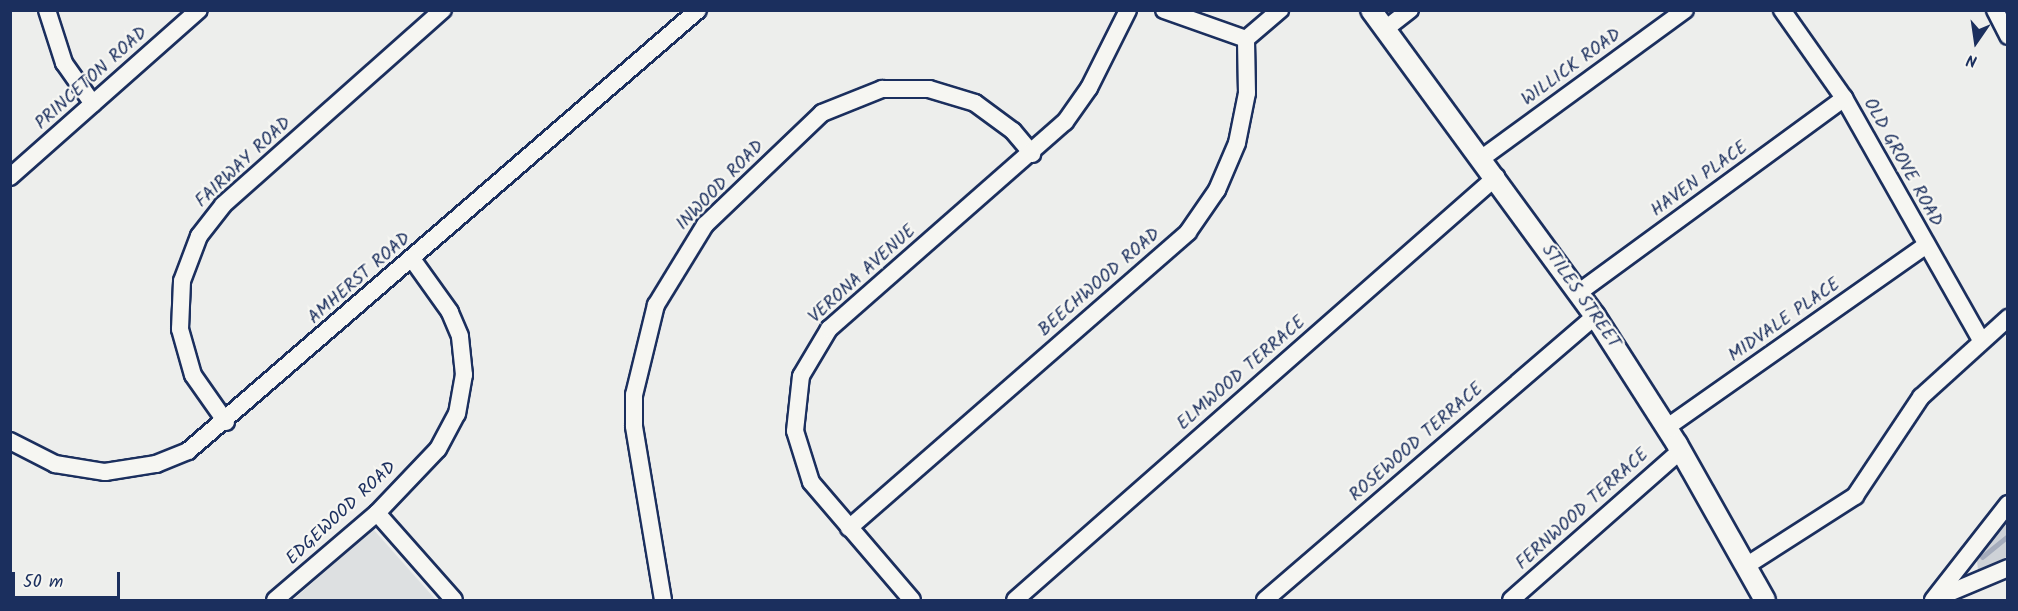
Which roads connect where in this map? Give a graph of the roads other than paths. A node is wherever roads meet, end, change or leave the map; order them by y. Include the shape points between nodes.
1 (47, 10) edge
2 (199, 10) edge
3 (698, 10) edge
4 (1128, 10) edge
5 (1164, 10) edge
6 (1280, 10) edge
7 (1371, 10) edge
8 (1410, 10) edge
9 (1685, 10) edge
10 (1782, 10) edge
11 (1995, 10) edge
12 (433, 14) edge
13 (1384, 30) junction
14 (2007, 36) edge
15 (1246, 39) junction
16 (1844, 98) junction
17 (93, 104) junction
18 (1032, 154) junction
19 (1482, 158) junction
20 (10, 177) edge
21 (1496, 177) junction
22 (1926, 245) junction
23 (412, 259) junction
24 (1578, 293) junction
25 (1594, 316) junction
26 (2007, 318) edge
27 (1981, 340) junction
28 (226, 422) junction
29 (1666, 428) junction
30 (10, 441) edge
31 (1681, 450) junction
32 (2007, 504) edge
33 (377, 513) junction
34 (849, 528) junction
35 (1746, 566) junction
36 (2007, 568) edge
37 (1761, 599) edge
38 (276, 600) edge
39 (454, 600) edge
40 (663, 600) edge
41 (912, 600) edge
42 (1015, 600) edge
43 (1265, 600) edge
44 (1512, 600) edge
45 (1933, 600) edge

1 - 17 street via 64,63
2 - 17 street, PRINCETON ROAD
3 - 23 street, AMHERST ROAD
4 - 18 street, VERONA AVENUE via 1089,88 1065,122
5 - 15 street
6 - 15 street
7 - 13 main road, STILES STREET
8 - 13 street
9 - 19 street, WILLICK ROAD
10 - 16 street, OLD GROVE ROAD
11 - 14 street
12 - 28 street, FAIRWAY ROAD via 223,205 199,236 182,281 180,329 193,375
13 - 19 main road, STILES STREET
15 - 34 street, BEECHWOOD ROAD via 1247,93 1237,143 1217,190 1188,232
16 - 22 street, OLD GROVE ROAD
16 - 24 street, HAVEN PLACE
17 - 20 street, PRINCETON ROAD
18 - 34 street, VERONA AVENUE via 844,315 806,364 795,403 797,444 815,488
18 - 40 street, INWOOD ROAD via 1007,125 975,103 929,88 882,89 822,112 705,225 656,304 634,395 634,426
19 - 21 main road, STILES STREET
21 - 24 main road, STILES STREET
21 - 42 street, ELMWOOD TERRACE
22 - 27 street, OLD GROVE ROAD
22 - 29 street, MIDVALE PLACE
23 - 28 street, AMHERST ROAD
23 - 33 street, EDGEWOOD ROAD via 456,324 464,362 463,388 445,438
24 - 25 main road, STILES STREET
25 - 29 main road, STILES STREET
25 - 43 street, ROSEWOOD TERRACE
26 - 27 street
27 - 35 street via 1921,397 1855,496
28 - 30 street, AMHERST ROAD via 172,458 123,471 63,466
29 - 31 main road, STILES STREET
31 - 35 main road, STILES STREET
31 - 44 street, FERNWOOD TERRACE
32 - 45 street
33 - 38 street, EDGEWOOD ROAD
33 - 39 street
34 - 41 street, VERONA AVENUE
35 - 37 main road, STILES STREET
36 - 45 street

